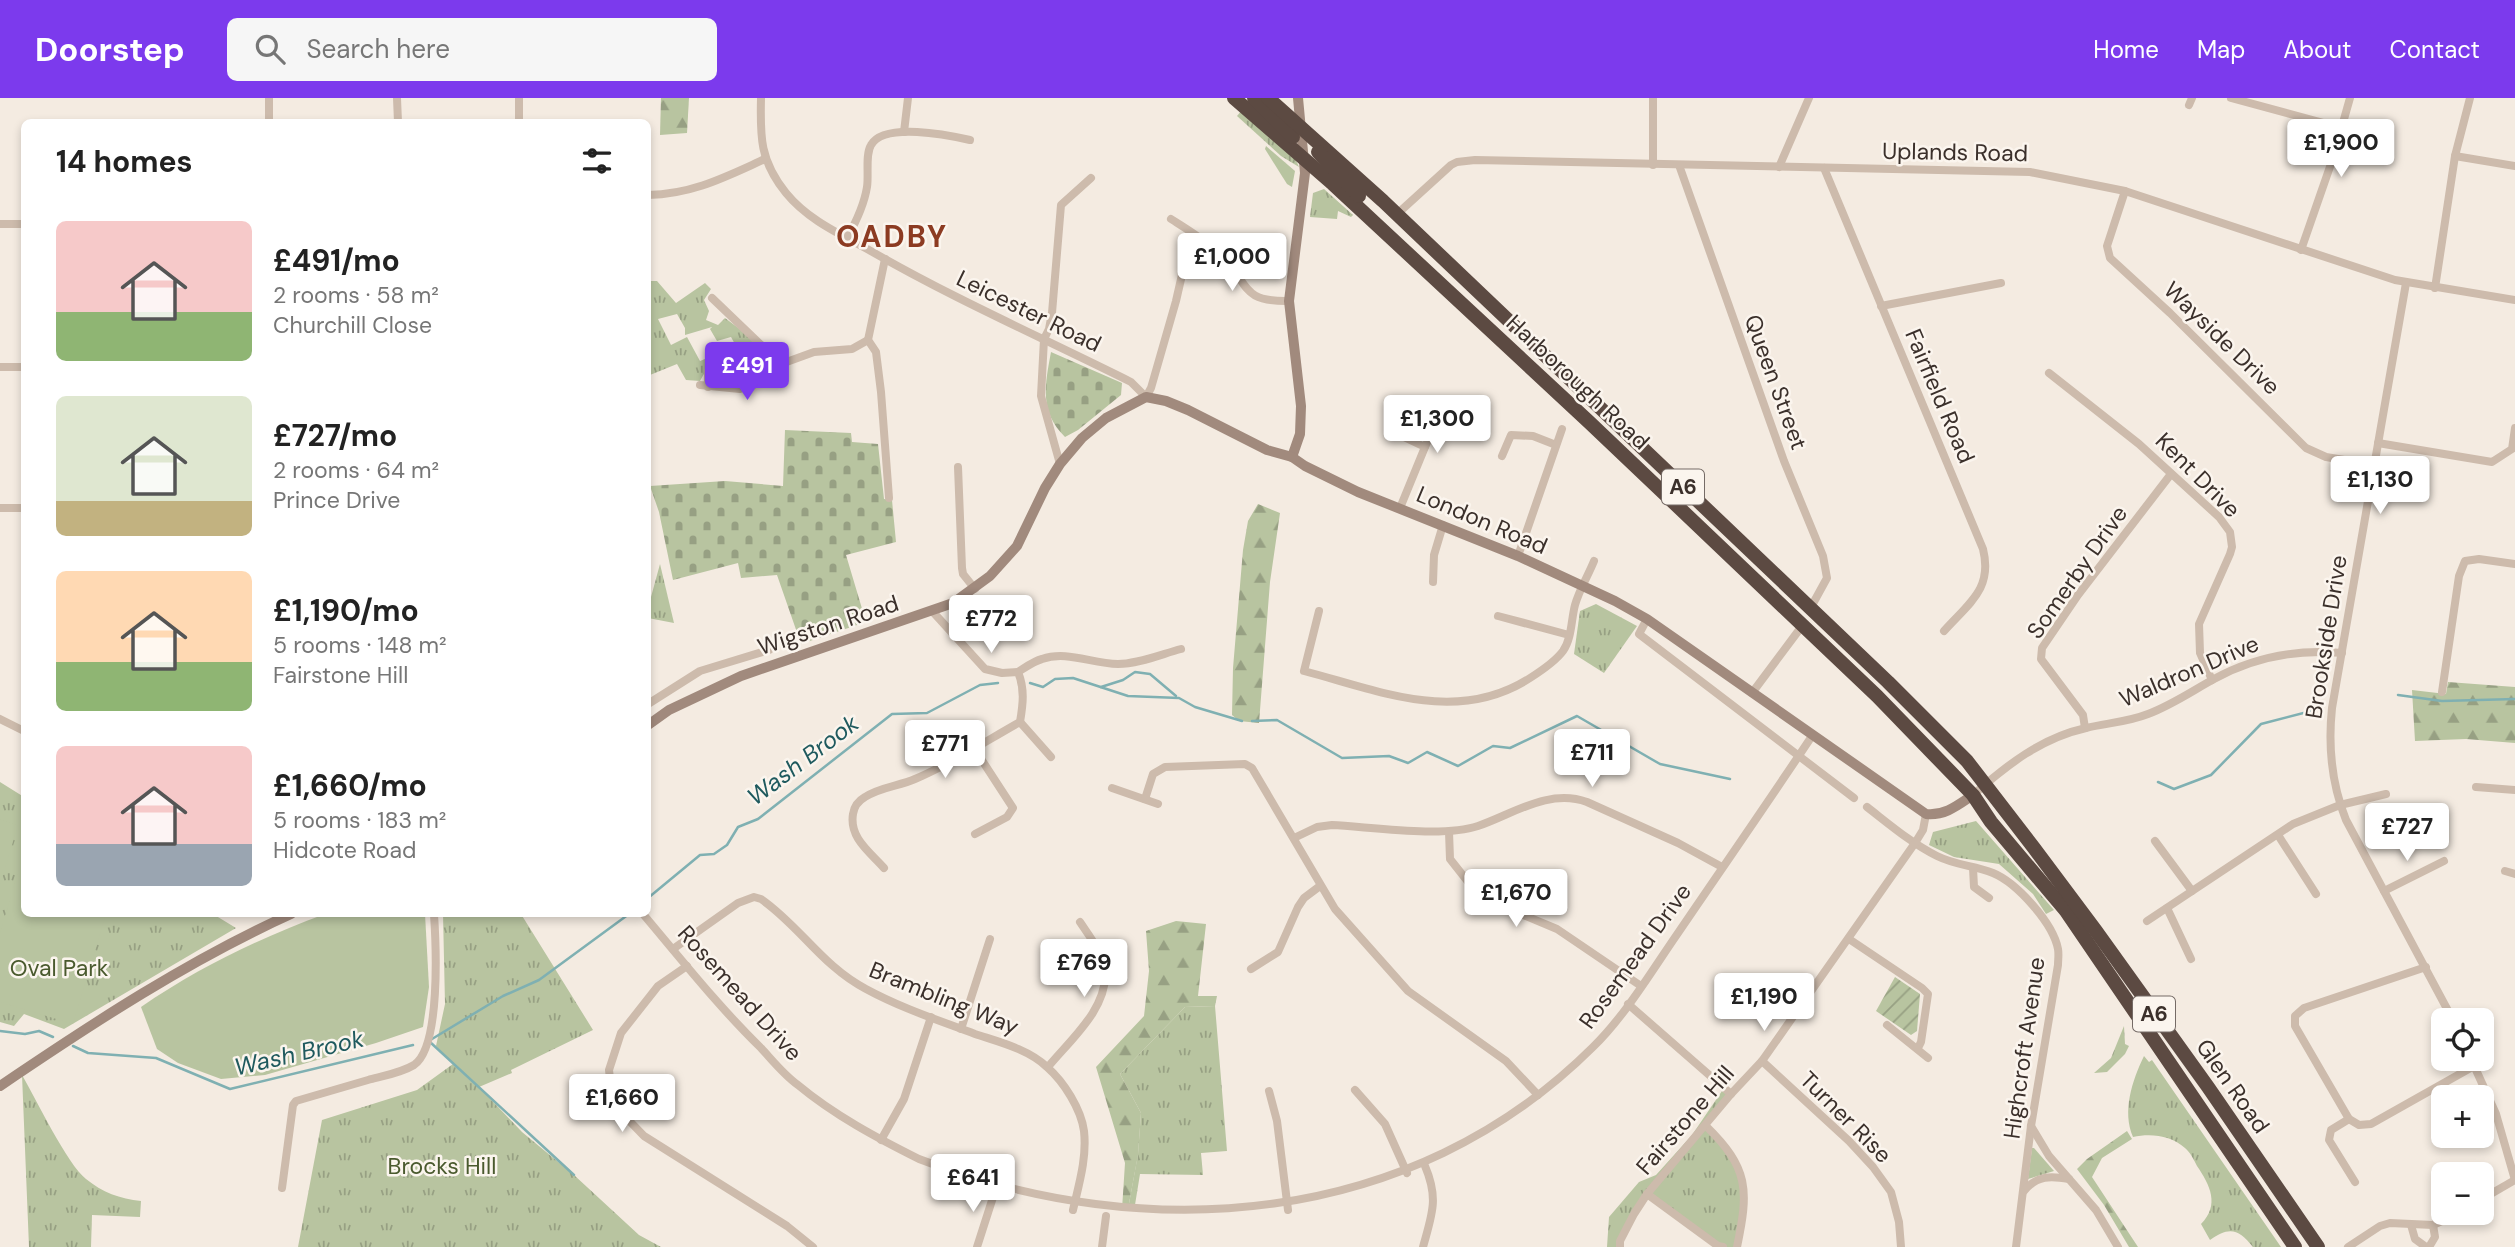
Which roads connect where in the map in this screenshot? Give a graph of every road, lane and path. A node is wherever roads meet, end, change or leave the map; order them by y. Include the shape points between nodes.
1 (269, 98) edge
2 (397, 98) edge
3 (519, 98) edge
4 (761, 98) edge
5 (908, 98) edge
6 (1234, 98) edge
7 (1254, 98) edge
8 (1268, 98) edge
9 (1298, 98) edge
10 (1653, 98) edge
11 (1809, 98) edge
12 (2231, 98) edge
13 (2350, 98) edge
14 (2470, 98) edge
15 (269, 119) edge
16 (398, 119) edge
17 (519, 119) edge
18 (2342, 128) junction
19 (904, 132) junction
20 (970, 140) dead end
21 (1301, 141) junction
22 (2455, 156) junction
23 (765, 159) junction
24 (1653, 165) junction
25 (1679, 165) junction
26 (2515, 166) edge
27 (1779, 167) junction
28 (1824, 168) junction
29 (1091, 178) dead end
30 (2125, 191) junction
31 (651, 195) edge
32 (1382, 217) junction
33 (1171, 219) dead end
34 (0, 224) edge
35 (21, 224) edge
36 (1195, 236) junction
37 (847, 238) junction
38 (2301, 250) junction
39 (885, 259) junction
40 (2001, 283) dead end
41 (2406, 283) junction
42 (2435, 288) junction
43 (712, 298) dead end
44 (2515, 300) edge
45 (1289, 301) junction
46 (1881, 306) junction
47 (1480, 320) junction
48 (1044, 339) junction
49 (868, 340) junction
50 (781, 364) junction
51 (0, 367) edge
52 (21, 367) edge
53 (708, 371) dead end
54 (2049, 373) dead end
55 (1146, 397) junction
56 (1441, 411) dead end
57 (2515, 428) edge
58 (1562, 429) dead end
59 (1391, 431) dead end
60 (2378, 443) junction
61 (1556, 445) junction
62 (1425, 447) junction
63 (1502, 456) dead end
64 (1292, 457) junction
65 (1060, 464) junction
66 (2374, 465) junction
67 (958, 467) dead end
68 (2171, 474) junction
69 (889, 498) dead end
70 (0, 508) edge
71 (21, 508) edge
72 (1400, 508) junction
73 (1443, 526) junction
74 (1518, 556) junction
75 (1594, 561) dead end
76 (2515, 564) edge
77 (1433, 582) dead end
78 (1583, 586) junction
79 (975, 589) junction
80 (1811, 608) junction
81 (1319, 611) dead end
82 (933, 612) junction
83 (1498, 616) dead end
84 (1647, 619) junction
85 (1802, 626) junction
86 (1944, 631) dead end
87 (1569, 635) junction
88 (1181, 649) dead end
89 (769, 650) dead end
90 (2342, 653) junction
91 (734, 660) junction
92 (1018, 672) junction
93 (741, 676) junction
94 (2212, 680) junction
95 (2442, 692) dead end
96 (1752, 693) junction
97 (651, 702) edge
98 (0, 719) edge
99 (1020, 722) junction
100 (651, 723) edge
101 (2085, 728) junction
102 (21, 730) edge
103 (1812, 736) junction
104 (974, 748) junction
105 (1799, 755) junction
106 (1051, 757) dead end
107 (2476, 787) dead end
108 (1112, 788) dead end
109 (1979, 790) junction
110 (2515, 790) edge
111 (2385, 794) dead end
112 (1854, 798) dead end
113 (1145, 799) junction
114 (1158, 804) dead end
115 (2340, 805) junction
116 (1867, 807) dead end
117 (1926, 814) junction
118 (1449, 832) junction
119 (975, 834) dead end
120 (2278, 835) junction
121 (1294, 838) junction
122 (2155, 841) dead end
123 (1915, 843) junction
124 (2444, 861) dead end
125 (1722, 867) junction
126 (884, 868) dead end
127 (1972, 868) junction
128 (2505, 871) dead end
129 (2515, 874) edge
130 (1320, 886) junction
131 (2192, 891) junction
132 (2384, 891) junction
133 (2316, 894) dead end
134 (1989, 898) dead end
135 (2167, 908) junction
136 (284, 917) edge
137 (434, 917) edge
138 (646, 917) edge
139 (2147, 921) dead end
140 (1080, 922) dead end
141 (990, 939) dead end
142 (1849, 939) junction
143 (673, 949) junction
144 (2191, 959) dead end
145 (687, 967) junction
146 (2426, 967) junction
147 (1251, 969) dead end
148 (1642, 985) junction
149 (1938, 989) dead end
150 (1928, 994) junction
151 (1628, 1004) junction
152 (2447, 1008) edge
153 (931, 1017) junction
154 (1887, 1026) dead end
155 (961, 1029) junction
156 (1918, 1048) junction
157 (1928, 1058) dead end
158 (1762, 1061) junction
159 (1048, 1067) junction
160 (2457, 1071) edge
161 (2476, 1071) edge
162 (0, 1086) edge
163 (1355, 1090) dead end
164 (1269, 1091) dead end
165 (1731, 1094) junction
166 (1538, 1095) junction
167 (2349, 1119) junction
168 (1706, 1126) junction
169 (2031, 1126) junction
170 (881, 1140) junction
171 (1424, 1166) junction
172 (1407, 1173) junction
173 (2069, 1179) junction
174 (2515, 1180) edge
175 (2355, 1182) dead end
176 (282, 1188) dead end
177 (995, 1191) junction
178 (2494, 1192) edge
179 (2022, 1193) junction
180 (1647, 1194) junction
181 (1052, 1206) dead end
182 (1063, 1208) dead end
183 (1073, 1210) junction
184 (1287, 1210) junction
185 (1084, 1212) dead end
186 (1095, 1214) dead end
187 (1262, 1214) dead end
188 (1106, 1216) junction
189 (1118, 1217) dead end
190 (2411, 1225) junction
191 (2431, 1225) edge
192 (2433, 1225) edge
193 (813, 1247) edge
194 (977, 1247) edge
195 (1102, 1247) edge
196 (1423, 1247) edge
197 (1620, 1247) edge
198 (1723, 1247) edge
199 (1737, 1247) edge
200 (1901, 1247) edge
201 (2016, 1247) edge
202 (2118, 1247) edge
203 (2295, 1247) edge
204 (2318, 1247) edge
205 (2348, 1247) edge
206 (2428, 1247) edge

1 - 15 street
2 - 16 street
3 - 17 street
4 - 23 street
5 - 19 street
6 - 21 highway, Harborough Road / A6
7 - 21 highway, A6
8 - 21 highway, Harborough Road / A6
9 - 21 main road
10 - 24 street
11 - 27 street
12 - 18 street
13 - 18 street
14 - 22 street
18 - 38 street
19 - 20 street
19 - 37 street via 882,135 871,145 864,204
21 - 32 highway, A6
21 - 32 highway, Harborough Road / A6
21 - 45 main road via 1305,173
22 - 26 street
22 - 42 street
23 - 31 street via 696,189
23 - 37 street, Leicester Road via 799,207
24 - 25 street, Uplands Road
24 - 32 street, Uplands Road via 1457,162
25 - 27 street, Uplands Road
25 - 80 street, Queen Street via 1784,461 1823,556 1827,578
27 - 28 street, Uplands Road
28 - 30 street, Uplands Road via 2030,172
28 - 46 street, Fairfield Road
29 - 48 street via 1061,205 1052,313
30 - 38 street, Uplands Road
30 - 66 street, Wayside Drive via 2107,246 2110,258 2306,448 2326,457
32 - 47 highway, Harborough Road / A6
32 - 47 highway, A6
32 - 80 highway, Harborough Road / A6
33 - 36 street
34 - 35 street
36 - 45 street via 1220,254 1254,296
36 - 55 street via 1186,253
37 - 39 street, Leicester Road
38 - 41 street, Uplands Road
39 - 48 street, Leicester Road
39 - 49 street
40 - 46 street
41 - 42 street, Uplands Road
41 - 60 street, Brookside Drive
42 - 44 street, Uplands Road
43 - 50 street
45 - 64 main road via 1301,414
46 - 86 street, Fairfield Road via 1986,563 1979,592
47 - 85 highway, Harborough Road / A6
48 - 55 street, Leicester Road via 1131,382
48 - 65 street via 1041,397
49 - 50 street
49 - 69 street via 876,352
50 - 53 street via 759,383 740,389 704,386
51 - 52 street
54 - 68 street, Kent Drive
55 - 64 main road, London Road via 1166,401 1267,450
55 - 65 main road, Wigston Road via 1106,418
56 - 62 street
57 - 60 street via 2512,449 2492,461
58 - 61 street
59 - 62 street
60 - 66 street, Brookside Drive
61 - 63 street via 1533,436 1511,435
61 - 74 street
62 - 72 street
64 - 72 main road, London Road via 1330,479
65 - 79 main road, Wigston Road via 1017,546
66 - 90 street, Brookside Drive
67 - 79 street via 962,568
68 - 94 street, Kent Drive via 2220,517 2232,539 2230,554 2199,624 2200,653
68 - 101 street, Somerby Drive via 2042,648 2041,659 2083,715
70 - 71 street
72 - 73 main road, London Road
73 - 74 main road, London Road
73 - 77 street via 1434,555
74 - 78 main road, London Road
75 - 78 street
76 - 95 street via 2465,561
78 - 84 main road, London Road
78 - 87 street
79 - 82 main road, Wigston Road
80 - 109 highway, Harborough Road / A6 via 1967,761
81 - 87 street via 1304,671 1431,702 1479,699 1522,683 1562,653
82 - 92 street via 985,669
82 - 93 main road, Wigston Road
83 - 87 street
84 - 96 main road, London Road
84 - 105 street via 1639,634
85 - 96 street
85 - 109 highway, Harborough Road / A6
88 - 92 street via 1122,665 1052,656
89 - 91 street, Wigston Road
90 - 94 street, Waldron Drive via 2305,651 2266,657
90 - 115 street, Brookside Drive via 2332,708 2331,748
91 - 93 street
91 - 97 street, Wigston Road via 700,671
92 - 99 street via 1023,691
93 - 100 main road, Wigston Road
94 - 101 street, Waldron Drive via 2134,720
96 - 103 main road, London Road
98 - 102 street
99 - 104 street
99 - 106 street
101 - 109 street, Waldron Drive via 2049,740 2012,762
103 - 105 street, Rosemead Drive
103 - 117 main road, London Road
104 - 119 street via 1013,808 1007,817
104 - 126 street via 858,803 853,812 855,831
105 - 112 street
105 - 125 street, Rosemead Drive
107 - 110 street
108 - 113 street
109 - 117 main road via 1944,813
109 - 203 highway, Glen Road / A6 via 1993,806 1989,819 2066,911
109 - 204 highway, Glen Road / A6 via 2096,931
111 - 115 street
113 - 114 street
113 - 121 street via 1153,774 1165,767 1245,764 1252,768
115 - 120 street
115 - 132 street, Brookside Drive
116 - 123 street
117 - 123 street, Fairstone Hill
118 - 121 street via 1332,825
118 - 125 street via 1532,804 1571,798
118 - 148 street via 1450,859 1480,897 1557,929
120 - 131 street
120 - 133 street
121 - 130 street
122 - 131 street
123 - 127 street via 1952,864
123 - 142 street, Fairstone Hill
124 - 132 street
125 - 148 street, Rosemead Drive
127 - 134 street via 1974,887
127 - 169 street, Highcroft Avenue via 1998,875 2026,897 2058,948
128 - 129 street
130 - 147 street via 1298,907 1278,952
130 - 166 street via 1408,991 1506,1060
131 - 135 street
132 - 146 street, Brookside Drive
135 - 139 street
135 - 144 street
136 - 162 main road via 237,938
137 - 176 street via 436,993 422,1056 414,1065 296,1101
138 - 143 street, Rosemead Drive
140 - 159 street via 1101,957 1104,983 1092,1014
141 - 155 street
142 - 150 street
142 - 158 street, Fairstone Hill
143 - 145 street, Rosemead Drive
143 - 153 street, Brambling Way via 738,903 754,897 768,904 844,976
145 - 170 street, Rosemead Drive via 796,1084
145 - 193 street via 658,986 621,1034 609,1070 613,1104 645,1136
146 - 152 street, Brookside Drive
146 - 167 street via 2304,1008 2295,1016 2295,1026
148 - 151 street, Rosemead Drive
149 - 150 street
150 - 156 street
151 - 165 street
151 - 166 street, Rosemead Drive via 1595,1046
153 - 155 street, Brambling Way
153 - 170 street via 904,1099
154 - 156 street
155 - 159 street, Brambling Way via 1027,1053
156 - 157 street
158 - 165 street, Fairstone Hill
158 - 200 street, Turner Rise via 1873,1167 1891,1192
159 - 183 street, Brambling Way via 1064,1087 1084,1128 1082,1172
160 - 167 street via 2371,1124 2359,1125
161 - 174 street via 2496,1114
163 - 172 street via 1385,1124
164 - 184 street
165 - 168 street, Fairstone Hill
166 - 171 street, Rosemead Drive via 1479,1138
167 - 175 street via 2331,1130 2329,1140
168 - 180 street, Fairstone Hill
168 - 199 street via 1728,1148 1740,1169 1745,1212
169 - 173 street
169 - 179 street, Highcroft Avenue
170 - 177 street, Rosemead Drive
171 - 172 street, Rosemead Drive
171 - 196 street via 1433,1186 1433,1203
172 - 184 street, Rosemead Drive
173 - 179 street via 2039,1179
173 - 202 street via 2096,1210
174 - 178 street
177 - 181 street, Rosemead Drive
177 - 194 street
179 - 201 street, Highcroft Avenue
180 - 197 street, Fairstone Hill
180 - 198 street
182 - 183 street
183 - 185 street
184 - 187 street, Rosemead Drive
186 - 188 street
188 - 189 street
188 - 195 street
190 - 191 street
190 - 205 street via 2380,1226
190 - 206 street via 2415,1240
192 - 206 street via 2435,1237

